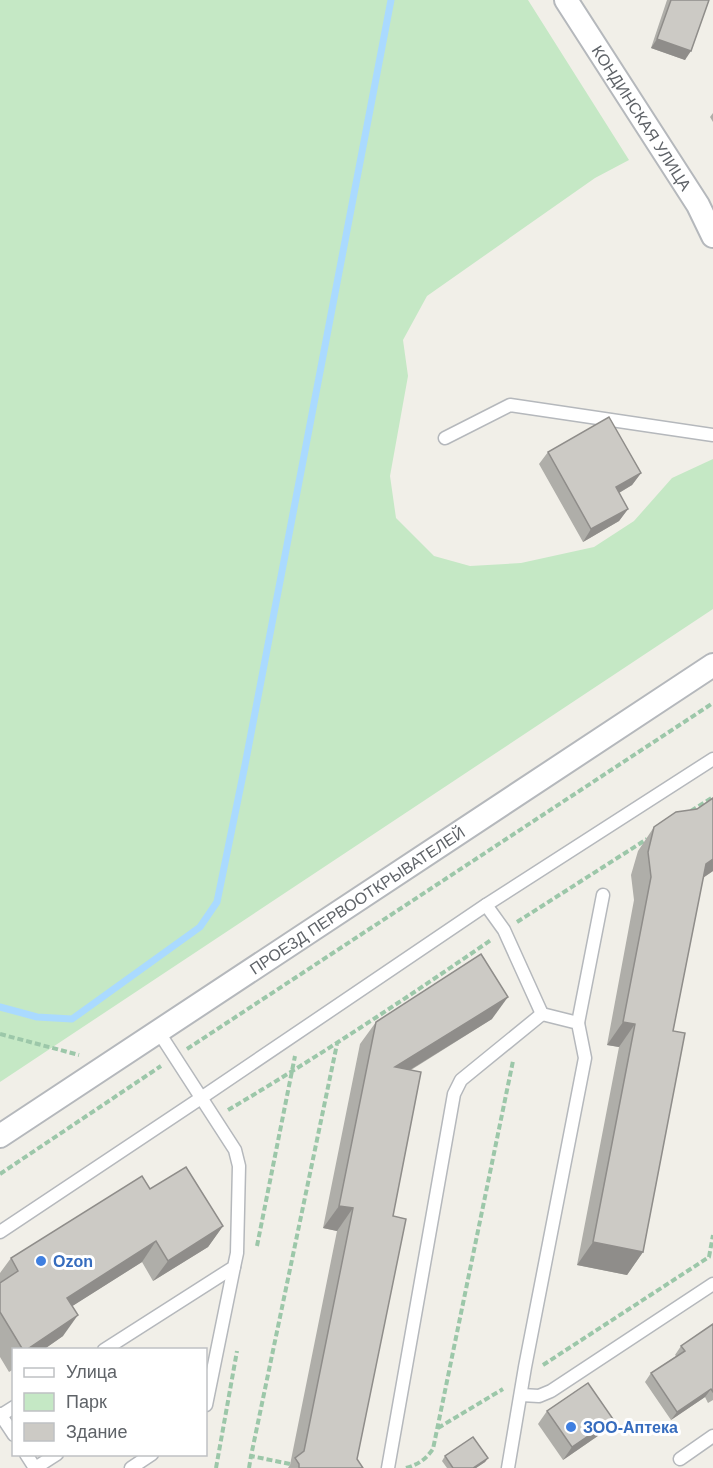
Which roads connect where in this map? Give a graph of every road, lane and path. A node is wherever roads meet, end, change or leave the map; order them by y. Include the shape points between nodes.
1 (574, 3) edge
2 (713, 236) edge
3 (713, 435) edge
4 (445, 438) dead end
5 (713, 665) edge
6 (713, 703) edge
7 (713, 759) edge
8 (713, 797) edge
9 (684, 815) edge
10 (655, 834) edge
11 (603, 895) dead end
12 (486, 905) junction
13 (504, 930) junction
14 (543, 1014) junction
15 (578, 1023) junction
16 (158, 1031) junction
17 (0, 1034) edge
18 (518, 1034) junction
19 (338, 1043) junction
20 (298, 1051) dead end
21 (175, 1057) junction
22 (109, 1063) junction
23 (292, 1072) junction
24 (201, 1098) junction
25 (214, 1119) junction
26 (0, 1136) edge
27 (0, 1174) edge
28 (0, 1232) edge
29 (713, 1235) edge
30 (256, 1247) dead end
31 (234, 1267) junction
32 (713, 1284) edge
33 (107, 1348) edge
34 (238, 1349) dead end
35 (211, 1356) edge
36 (523, 1377) junction
37 (207, 1395) edge
38 (521, 1395) junction
39 (0, 1415) edge
40 (437, 1429) junction
41 (12, 1432) edge
42 (713, 1436) edge
43 (55, 1456) edge
44 (150, 1456) edge
45 (251, 1456) junction
46 (680, 1459) dead end
47 (290, 1464) dead end
48 (35, 1468) edge
49 (131, 1468) edge
50 (216, 1468) edge
51 (249, 1468) edge
52 (388, 1468) edge
53 (405, 1468) edge
54 (508, 1468) edge

1 - 2 street, КОНДИНСКАЯ УЛИЦА via 698,205
3 - 4 lane via 510,405
5 - 16 street, ПРОЕЗД ПЕРВООТКРЫВАТЕЛЕЙ
6 - 21 path
7 - 12 lane
8 - 9 path
10 - 13 path
11 - 15 lane
12 - 13 lane
12 - 24 lane
13 - 14 lane
13 - 19 path
14 - 15 lane
14 - 18 lane
15 - 36 lane via 585,1058
16 - 21 lane
16 - 22 street, ПРОЕЗД ПЕРВООТКРЫВАТЕЛЕЙ
17 - 22 path
18 - 40 path
18 - 52 lane via 461,1080 454,1094
19 - 23 path
19 - 45 path
20 - 23 path
21 - 24 lane
21 - 27 path
22 - 26 street, ПРОЕЗД ПЕРВООТКРЫВАТЕЛЕЙ
23 - 25 path
23 - 30 path
24 - 25 lane
24 - 28 lane
25 - 31 lane via 235,1150 239,1166
29 - 36 path via 709,1257
31 - 33 lane
31 - 35 lane
32 - 38 lane via 552,1391 539,1396
34 - 50 path
35 - 37 lane
36 - 38 lane
36 - 40 path
38 - 54 lane
39 - 41 lane
40 - 53 path via 427,1458
42 - 46 lane
43 - 48 lane
44 - 49 lane
45 - 47 path
45 - 51 path

